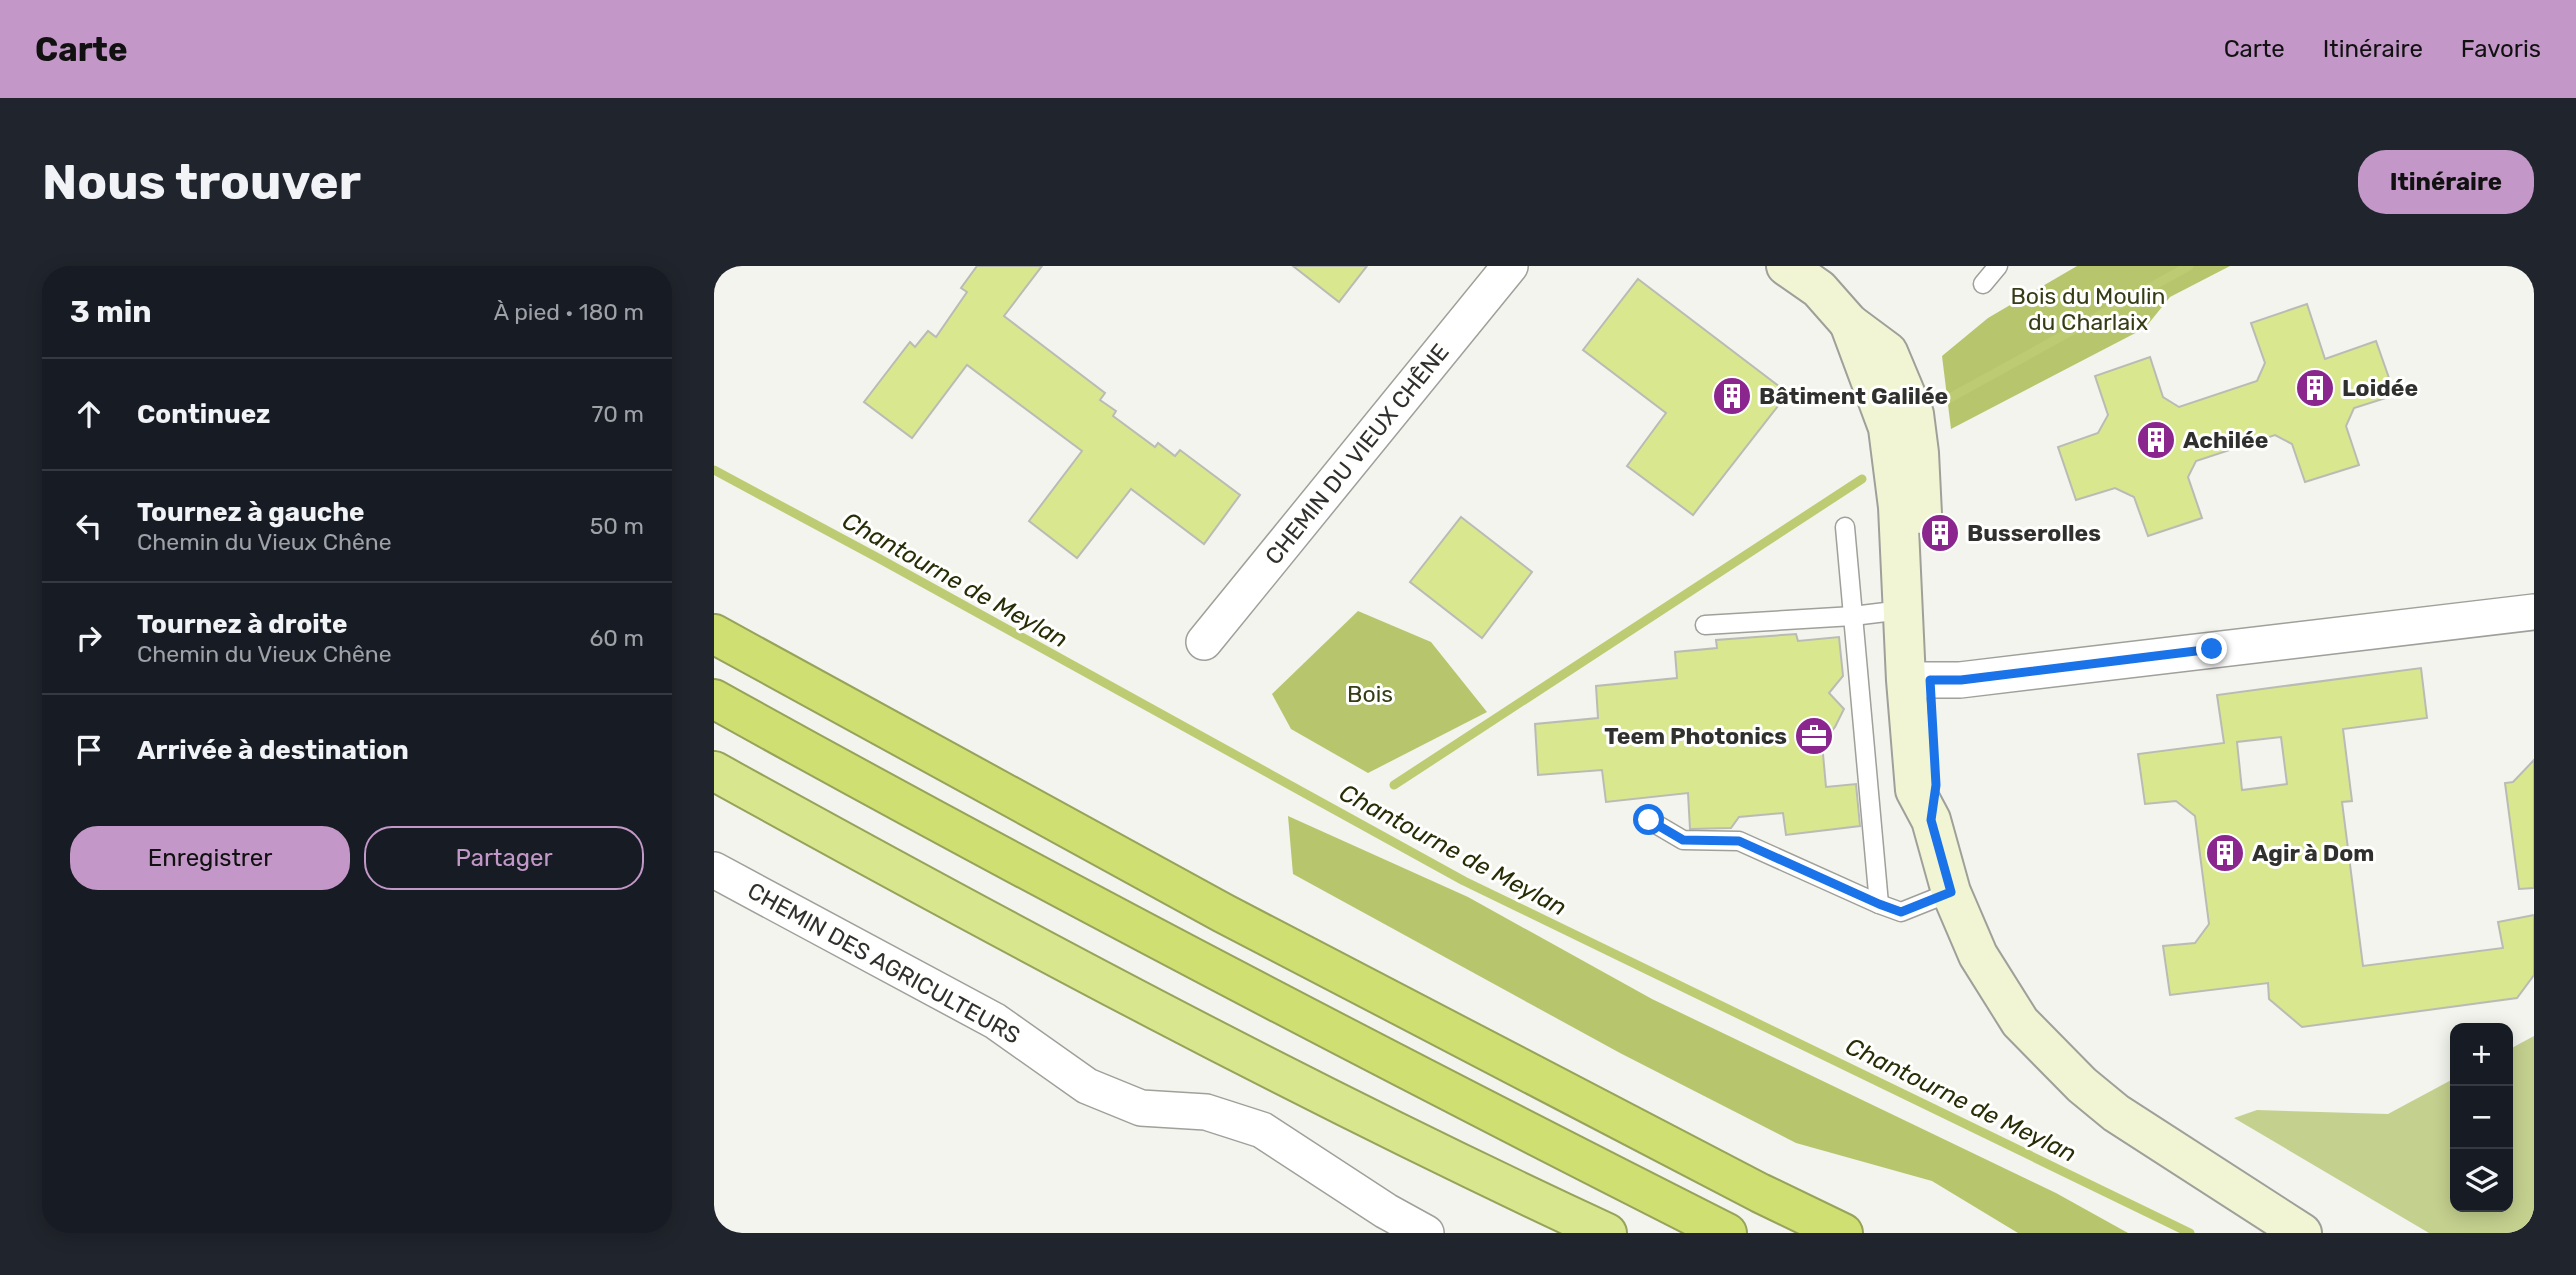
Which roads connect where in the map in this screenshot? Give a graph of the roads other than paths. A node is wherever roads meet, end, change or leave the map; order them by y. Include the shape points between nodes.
1 (1510, 266) edge
2 (1786, 266) edge
3 (1998, 266) edge
4 (1983, 284) dead end
5 (1849, 323) junction
6 (1845, 527) dead end
7 (1902, 610) junction
8 (2534, 612) edge
9 (714, 615) edge
10 (1853, 616) junction
11 (1705, 625) dead end
12 (714, 634) edge
13 (1204, 642) dead end
14 (1918, 680) junction
15 (714, 699) edge
16 (832, 700) junction
17 (714, 772) edge
18 (714, 778) edge
19 (750, 791) junction
20 (1649, 820) dead end
21 (714, 870) edge
22 (1951, 892) junction
23 (1879, 904) junction
24 (1426, 1233) edge
25 (1607, 1233) edge
26 (1727, 1233) edge
27 (1843, 1233) edge
28 (2302, 1233) edge

1 - 13 street, CHEMIN DU VIEUX CHÊNE
2 - 5 main road via 1819,289
3 - 4 lane
5 - 7 main road via 1888,428 1898,507
5 - 14 main road via 1888,352 1914,414 1919,453
6 - 10 lane
7 - 10 lane
7 - 14 main road
8 - 14 street via 1961,680
9 - 16 highway
10 - 11 lane
10 - 23 lane
12 - 16 highway
14 - 22 main road via 1936,785 1931,820
15 - 26 highway via 1259,993
16 - 27 highway via 1235,919
17 - 19 highway
18 - 19 highway
19 - 25 highway via 1160,1011 1451,1161
20 - 23 lane via 1683,840 1739,841
21 - 24 street, CHEMIN DES AGRICULTEURS via 995,1021 1087,1086 1141,1108 1206,1112 1262,1130
22 - 23 lane via 1901,912
22 - 28 main road via 1978,955 2020,1021 2082,1085

